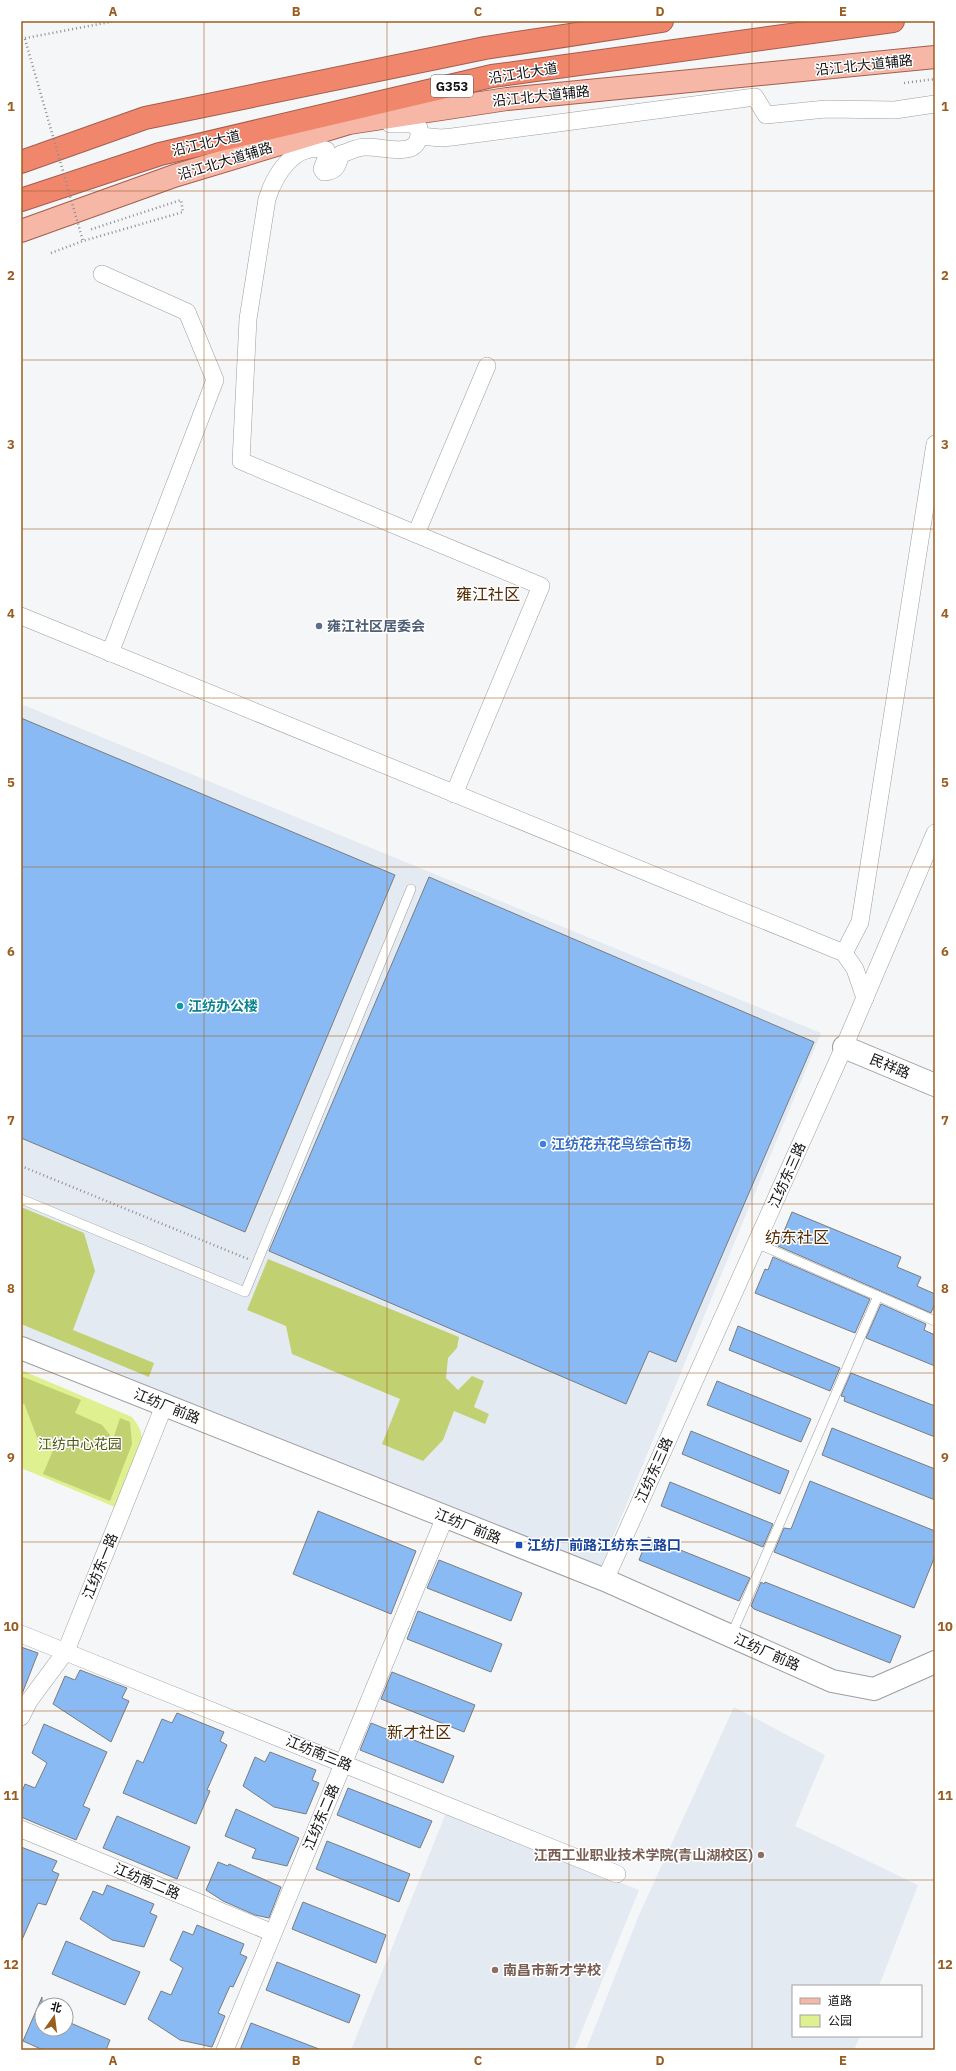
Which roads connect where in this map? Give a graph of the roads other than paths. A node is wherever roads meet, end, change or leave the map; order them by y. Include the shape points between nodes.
1 (598, 21) edge
2 (662, 21) edge
3 (893, 21) edge
4 (485, 48) junction
5 (935, 58) edge
6 (935, 104) edge
7 (418, 125) junction
8 (331, 145) junction
9 (21, 162) edge
10 (21, 200) edge
11 (21, 231) edge
12 (102, 274) dead end
13 (487, 366) dead end
14 (935, 444) edge
15 (416, 534) junction
16 (21, 616) edge
17 (110, 653) junction
18 (454, 794) junction
19 (935, 833) edge
20 (411, 889) dead end
21 (844, 953) junction
22 (865, 998) junction
23 (846, 1043) junction
24 (935, 1074) edge
25 (935, 1085) edge
26 (21, 1199) edge
27 (756, 1243) junction
28 (878, 1296) junction
29 (935, 1321) edge
30 (21, 1348) edge
31 (164, 1406) junction
32 (445, 1517) junction
33 (605, 1580) junction
34 (21, 1634) edge
35 (732, 1636) junction
36 (66, 1651) junction
37 (935, 1662) edge
38 (25, 1699) edge
39 (21, 1718) edge
40 (344, 1763) junction
41 (21, 1829) edge
42 (617, 1874) dead end
43 (273, 1933) junction
44 (225, 2050) edge

1 - 4 main road, G353
2 - 4 highway, G353
3 - 10 highway, 沿江北大道 / G353 via 492,76 160,154
4 - 9 highway, G353 via 145,118
5 - 7 main road, 沿江北大道辅路 via 507,99
6 - 7 street via 895,110 826,109 766,115 755,98 452,138 441,138
7 - 8 main road, 沿江北大道辅路 via 349,123
7 - 8 street via 418,142 403,150
8 - 11 main road, 沿江北大道辅路 via 174,176
8 - 15 street via 308,148 288,161 271,186 267,199 248,318 240,461
12 - 17 street via 187,312 215,380
13 - 15 street
14 - 21 street via 860,922
15 - 18 street via 541,586
16 - 17 street
17 - 18 street
18 - 21 street
19 - 22 street, 江纺东三路
20 - 26 lane via 245,1292
21 - 22 street via 855,969
22 - 23 street, 江纺东三路
23 - 24 main road, 民祥路
23 - 25 main road, 民祥路
23 - 27 street, 江纺东三路
27 - 28 lane
27 - 33 street, 江纺东三路
28 - 29 lane
28 - 35 lane
30 - 31 main road, 江纺厂前路
31 - 32 main road, 江纺厂前路
31 - 36 street, 江纺东一路
32 - 33 main road, 江纺厂前路
32 - 40 street, 江纺东二路
33 - 35 main road, 江纺厂前路
34 - 36 street, 江纺南三路
35 - 37 main road, 江纺厂前路 via 832,1681 874,1689
36 - 38 street, 江纺东一路
36 - 40 street, 江纺南三路
38 - 39 street, 江纺东一路
40 - 42 street, 江纺南三路
40 - 43 street, 江纺东二路
41 - 43 street, 江纺南二路
43 - 44 street, 江纺东二路

